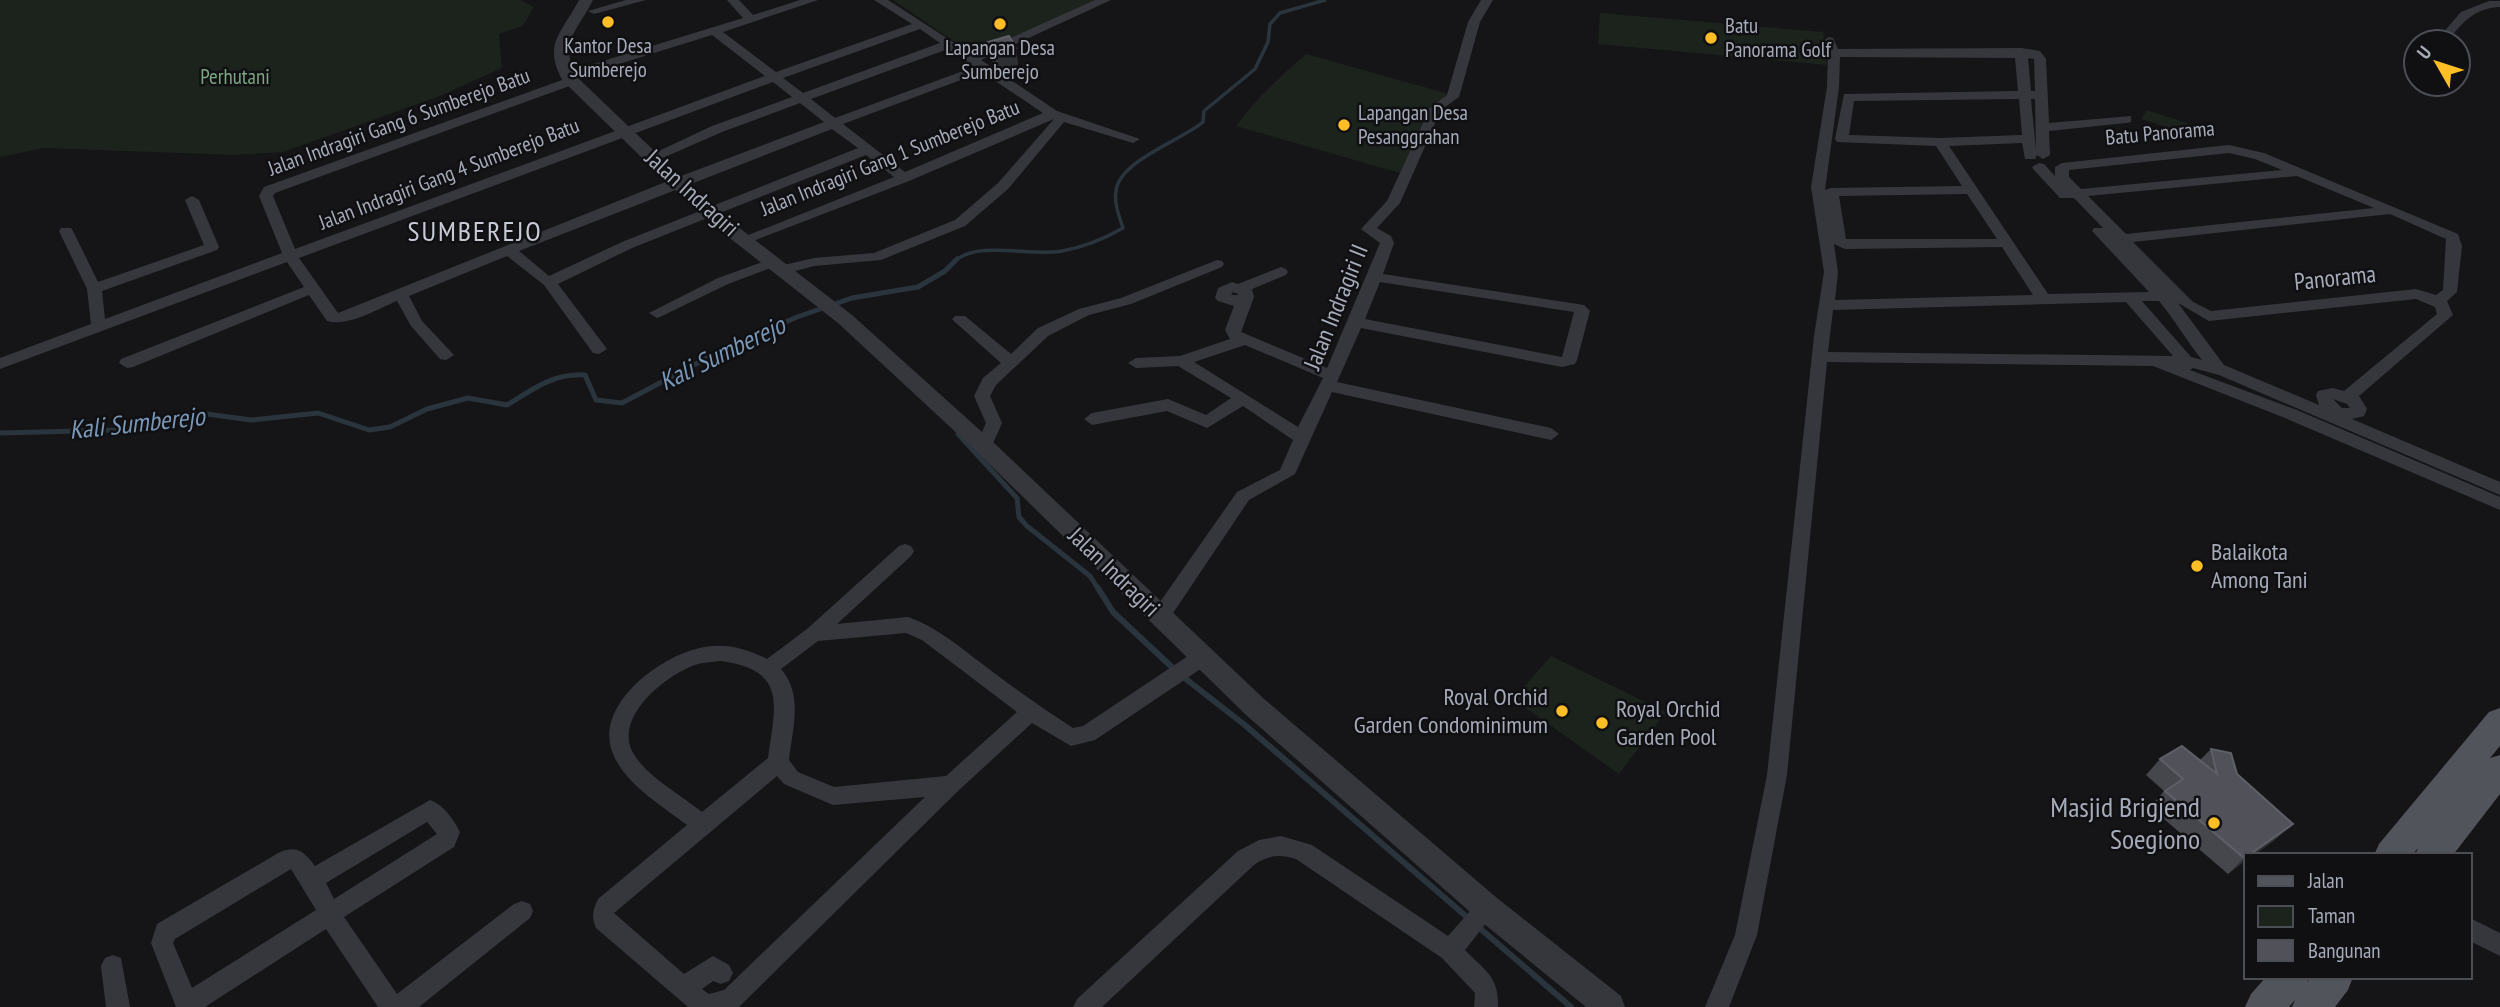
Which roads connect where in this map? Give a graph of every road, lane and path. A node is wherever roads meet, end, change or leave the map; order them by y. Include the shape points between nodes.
1 (640, 0) edge
2 (733, 0) edge
3 (812, 0) edge
4 (880, 0) edge
5 (1105, 0) edge
6 (1487, 0) edge
7 (2500, 4) edge
8 (590, 6) edge
9 (751, 20) junction
10 (921, 25) junction
11 (2452, 28) edge
12 (716, 32) junction
13 (950, 44) junction
14 (2021, 52) junction
15 (972, 59) junction
16 (984, 67) junction
17 (570, 79) junction
18 (775, 79) junction
19 (2024, 95) junction
20 (2040, 95) junction
21 (801, 98) junction
22 (1057, 116) junction
23 (2126, 119) dead end
24 (837, 124) junction
25 (2042, 128) junction
26 (623, 131) junction
27 (1133, 139) dead end
28 (2029, 139) junction
29 (1940, 142) junction
30 (868, 149) junction
31 (653, 157) junction
32 (2045, 162) junction
33 (2302, 173) junction
34 (904, 178) junction
35 (678, 183) junction
36 (1971, 190) junction
37 (2071, 194) junction
38 (192, 200) dead end
39 (2392, 210) junction
40 (709, 213) junction
41 (66, 231) dead end
42 (2115, 239) junction
43 (743, 240) junction
44 (2004, 243) junction
45 (510, 251) junction
46 (291, 257) junction
47 (1217, 264) dead end
48 (775, 267) junction
49 (1281, 272) dead end
50 (1375, 277) junction
51 (549, 282) junction
52 (314, 288) junction
53 (94, 289) junction
54 (401, 294) junction
55 (2162, 296) junction
56 (2132, 299) junction
57 (2044, 300) junction
58 (2112, 300) junction
59 (2438, 300) junction
60 (1828, 305) junction
61 (657, 313) dead end
62 (2209, 316) junction
63 (2183, 318) junction
64 (960, 319) dead end
65 (1357, 322) junction
66 (2150, 323) junction
67 (99, 328) junction
68 (1243, 340) junction
69 (599, 349) dead end
70 (446, 355) dead end
71 (1819, 357) junction
72 (1181, 360) junction
73 (127, 363) dead end
74 (1011, 363) junction
75 (1136, 363) dead end
76 (0, 365) edge
77 (2186, 368) junction
78 (2215, 377) junction
79 (1331, 381) junction
80 (2347, 397) junction
81 (1243, 398) junction
82 (2320, 413) junction
83 (1092, 419) dead end
84 (2344, 424) junction
85 (1551, 434) dead end
86 (1302, 438) junction
87 (984, 446) junction
88 (2500, 489) edge
89 (2500, 504) edge
90 (905, 551) dead end
91 (1160, 617) junction
92 (814, 634) junction
93 (1194, 662) junction
94 (769, 668) junction
95 (1031, 712) junction
96 (2497, 744) edge
97 (778, 762) junction
98 (951, 785) junction
99 (702, 825) junction
100 (2393, 853) edge
101 (2433, 853) edge
102 (312, 878) junction
103 (523, 911) dead end
104 (331, 912) junction
105 (1483, 913) junction
106 (2472, 930) edge
107 (2500, 945) edge
108 (1452, 949) junction
109 (113, 965) dead end
110 (721, 973) dead end
111 (2289, 979) edge
112 (2333, 979) edge
113 (684, 988) junction
114 (188, 1006) edge
115 (118, 1007) edge
116 (392, 1007) edge
117 (400, 1007) edge
118 (1085, 1007) edge
119 (1486, 1007) edge
120 (1610, 1007) edge
121 (1717, 1007) edge
122 (2264, 1007) edge
123 (2311, 1007) edge

1 - 8 street
2 - 9 street
3 - 9 street
4 - 10 street
5 - 15 street
6 - 50 street, Jalan Indragiri II via 1474,22 1453,96 1436,108 1393,203 1368,229 1387,241
7 - 11 street via 2487,3 2464,12
8 - 17 street via 559,49 558,59
9 - 12 street
10 - 13 street
10 - 18 street, Jalan Indragiri Gang 4 Sumberejo Batu
12 - 17 street
12 - 18 street
13 - 15 street
13 - 21 street
14 - 19 street
14 - 20 street via 2033,52 2040,58
14 - 60 street via 1832,47 1833,87 1818,187 1831,272
15 - 16 street
16 - 22 street
16 - 24 street
17 - 26 street, Jalan Indragiri
17 - 46 street, Jalan Indragiri Gang 6 Sumberejo Batu via 269,190 266,196
18 - 21 street
18 - 26 street, Jalan Indragiri Gang 4 Sumberejo Batu
19 - 20 street
19 - 28 street
19 - 29 street via 1847,98 1843,140
20 - 25 street
21 - 24 street
21 - 31 street
22 - 27 street
22 - 34 street, Jalan Indragiri Gang 1 Sumberejo Batu
22 - 48 street via 1003,186 960,223 876,257
23 - 25 street
24 - 30 street
24 - 35 street
25 - 32 street
26 - 31 street, Jalan Indragiri
26 - 46 street, Jalan Indragiri Gang 4 Sumberejo Batu
28 - 29 street
28 - 32 street
29 - 36 street
30 - 34 street
30 - 40 street
31 - 35 street, Jalan Indragiri
32 - 33 street, Batu Panorama via 2224,149 2259,156
32 - 37 street
32 - 37 street
33 - 37 street
33 - 39 street, Batu Panorama
34 - 43 street, Jalan Indragiri Gang 1 Sumberejo Batu
35 - 40 street, Jalan Indragiri
35 - 45 street
36 - 44 street
36 - 44 street via 1831,192 1839,241 1845,245
37 - 42 street
38 - 53 street via 212,247
39 - 42 street
39 - 59 street, Batu Panorama via 2453,237 2450,292
40 - 43 street, Jalan Indragiri
40 - 51 street
41 - 53 street
42 - 55 street
42 - 62 street via 2188,305
43 - 48 street, Jalan Indragiri
44 - 57 street
45 - 51 street
45 - 54 street
46 - 52 street
46 - 67 street, Jalan Indragiri Gang 4 Sumberejo Batu
47 - 74 street via 1126,301 1084,312 1038,335
48 - 61 street via 723,282
48 - 87 street, Jalan Indragiri via 845,319
49 - 68 street via 1242,294 1233,333
50 - 65 street, Jalan Indragiri II
50 - 65 street via 1575,307 1582,311 1569,360
51 - 69 street
52 - 54 street via 335,319
52 - 73 street
53 - 67 street
54 - 70 street via 416,323
55 - 56 street
55 - 63 street
56 - 58 street
56 - 66 street
57 - 58 street
57 - 60 street
58 - 66 street
59 - 62 street, Panorama via 2416,294
59 - 80 street via 2445,314
60 - 71 street
62 - 63 street, Panorama
63 - 78 street
64 - 74 street
65 - 79 street, Jalan Indragiri II
66 - 77 street
67 - 76 street, Jalan Indragiri Gang 4 Sumberejo Batu
68 - 72 street
68 - 79 street
71 - 77 street via 2151,362
71 - 121 street via 1777,775 1746,935
72 - 75 street
72 - 81 street
74 - 87 street via 984,390 983,402 994,423
77 - 78 street
78 - 82 street
79 - 85 street
79 - 86 street, Jalan Indragiri II
80 - 82 street via 2324,395
80 - 84 street via 2360,409
81 - 83 street via 1207,422 1168,405
81 - 86 street
82 - 84 street
84 - 88 street
84 - 89 street
86 - 91 street, Jalan Indragiri II via 1288,472 1249,491 1236,503
87 - 91 street, Jalan Indragiri
90 - 92 street
91 - 93 street, Jalan Indragiri
92 - 94 street
92 - 95 street via 908,625
93 - 95 street via 1088,734 1071,737
93 - 105 street, Jalan Indragiri
94 - 97 street via 784,696
94 - 99 street via 738,654 690,658 649,682 623,715 618,732 624,756
95 - 98 street
96 - 100 main road
96 - 101 main road
97 - 98 street via 791,778 834,796
97 - 99 street
98 - 113 street via 731,999 706,1007
99 - 113 street via 603,913 604,921
102 - 104 street
102 - 104 street via 430,809 449,832 446,840
102 - 114 street via 296,858 288,859 165,932 162,943
103 - 117 street
104 - 114 street
104 - 116 street
105 - 108 street
105 - 120 street, Jalan Indragiri
106 - 107 street
108 - 118 street via 1304,852 1265,846 1255,850
108 - 119 street via 1487,989
109 - 115 street
110 - 113 street via 713,967
111 - 122 main road
112 - 123 main road

